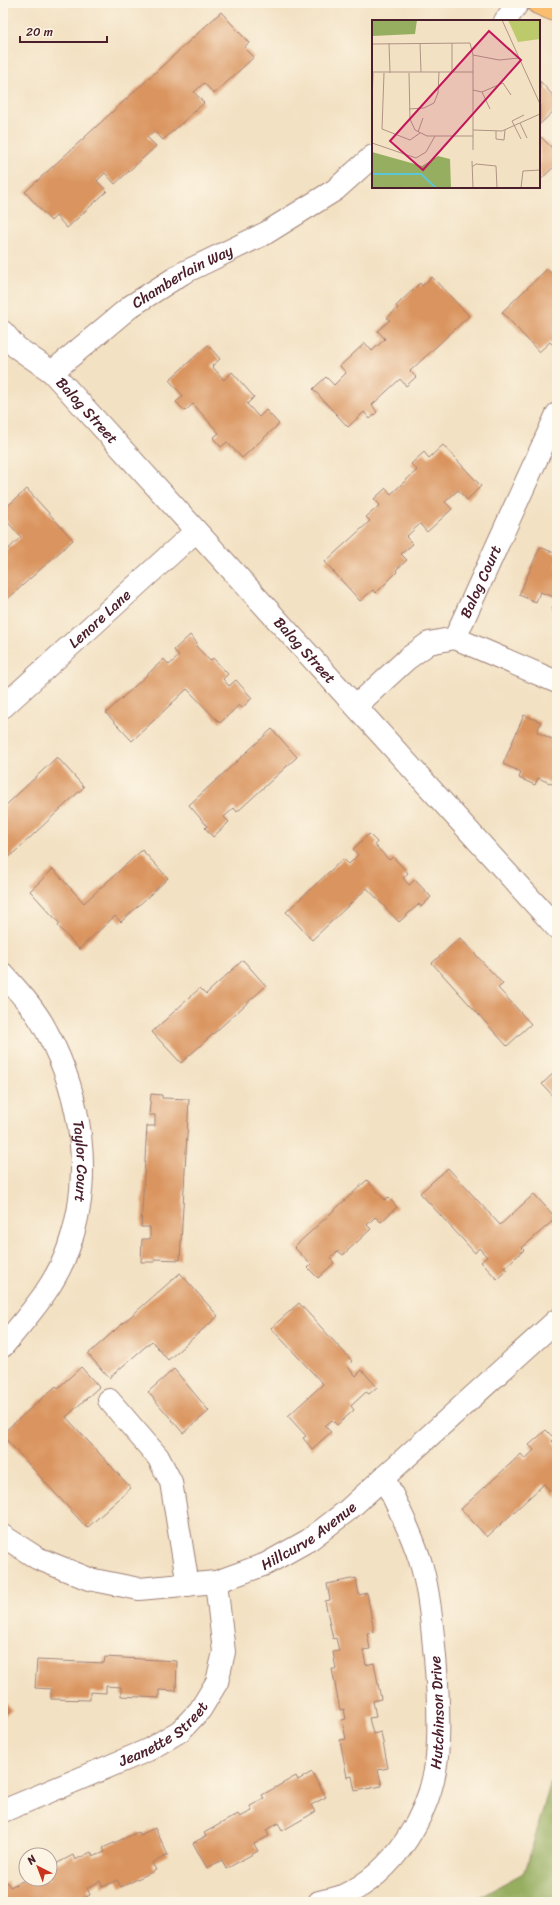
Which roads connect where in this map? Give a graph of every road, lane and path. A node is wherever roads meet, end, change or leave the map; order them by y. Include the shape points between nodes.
1 (518, 3) edge
2 (538, 3) edge
3 (557, 11) edge
4 (506, 20) edge
5 (372, 157) edge
6 (3, 332) edge
7 (52, 372) junction
8 (557, 414) edge
9 (196, 531) junction
10 (455, 638) junction
11 (557, 682) edge
12 (356, 706) junction
13 (3, 707) edge
14 (557, 928) edge
15 (3, 974) edge
16 (557, 1320) edge
17 (3, 1346) edge
18 (109, 1400) dead end
19 (384, 1478) junction
20 (3, 1536) edge
21 (216, 1582) junction
22 (188, 1585) junction
23 (3, 1810) edge
24 (318, 1902) edge

1 - 4 street
2 - 3 main road
5 - 7 street, Chamberlain Way via 334,190 272,229 183,273 131,306
6 - 7 street via 16,347
7 - 9 street, Balog Street
8 - 10 street, Balog Court
9 - 12 street, Balog Street
9 - 13 street, Lenore Lane
10 - 11 street
10 - 12 street, Balog Court via 429,643 407,659
12 - 14 street, Balog Street
15 - 17 street, Taylor Court via 27,1000 47,1031 65,1071 77,1113 83,1163 80,1206 68,1249 43,1297
16 - 19 street, Hillcurve Avenue
18 - 22 street via 158,1457 171,1482
19 - 21 street, Hillcurve Avenue via 309,1540 266,1564
19 - 24 street, Hutchinson Drive via 421,1565 429,1597 438,1698 437,1759 421,1813 394,1856 371,1879 342,1896
20 - 22 street, Hillcurve Avenue via 37,1558 89,1579 138,1589
21 - 22 street, Hillcurve Avenue
21 - 23 street, Jeanette Street via 224,1652 217,1682 200,1710 180,1731 148,1750

